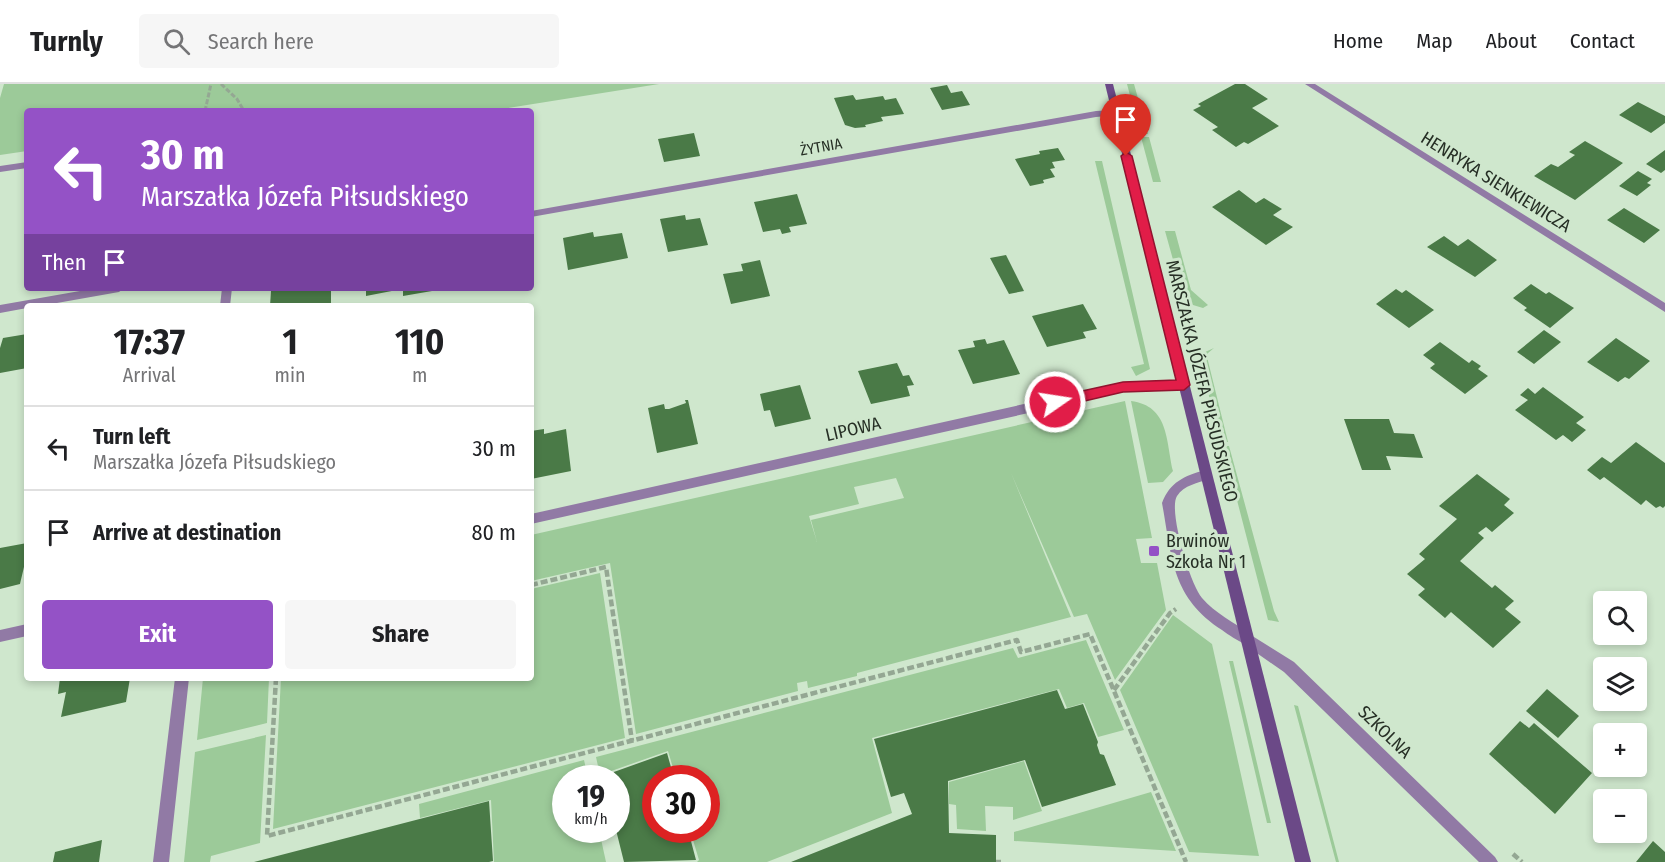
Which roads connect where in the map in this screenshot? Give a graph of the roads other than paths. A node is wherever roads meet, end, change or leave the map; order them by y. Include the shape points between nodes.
1 (1109, 84) edge
2 (1309, 84) edge
3 (1116, 113) junction
4 (24, 165) edge
5 (0, 169) edge
6 (534, 213) edge
7 (102, 291) edge
8 (34, 303) edge
9 (24, 305) edge
10 (1665, 308) edge
11 (0, 309) edge
12 (1184, 385) junction
13 (1205, 475) junction
14 (534, 518) edge
15 (24, 631) edge
16 (0, 636) edge
17 (1246, 638) junction
18 (182, 681) edge
19 (160, 862) edge
20 (1302, 862) edge
21 (1490, 862) edge

1 - 3 street, MARSZAŁKA JÓZEFA PIŁSUDSKIEGO
2 - 10 street, HENRYKA SIENKIEWICZA
3 - 6 street, ŻYTNIA via 959,137
3 - 12 street, MARSZAŁKA JÓZEFA PIŁSUDSKIEGO
4 - 5 street
7 - 8 street
9 - 11 street
12 - 13 street, MARSZAŁKA JÓZEFA PIŁSUDSKIEGO
12 - 14 street, LIPOWA via 1123,387
13 - 17 street, MARSZAŁKA JÓZEFA PIŁSUDSKIEGO
13 - 17 street, SZKOLNA via 1183,481 1168,503 1186,585 1197,603
15 - 16 street
17 - 20 street, MARSZAŁKA JÓZEFA PIŁSUDSKIEGO
17 - 21 street, SZKOLNA via 1305,682
18 - 19 street

